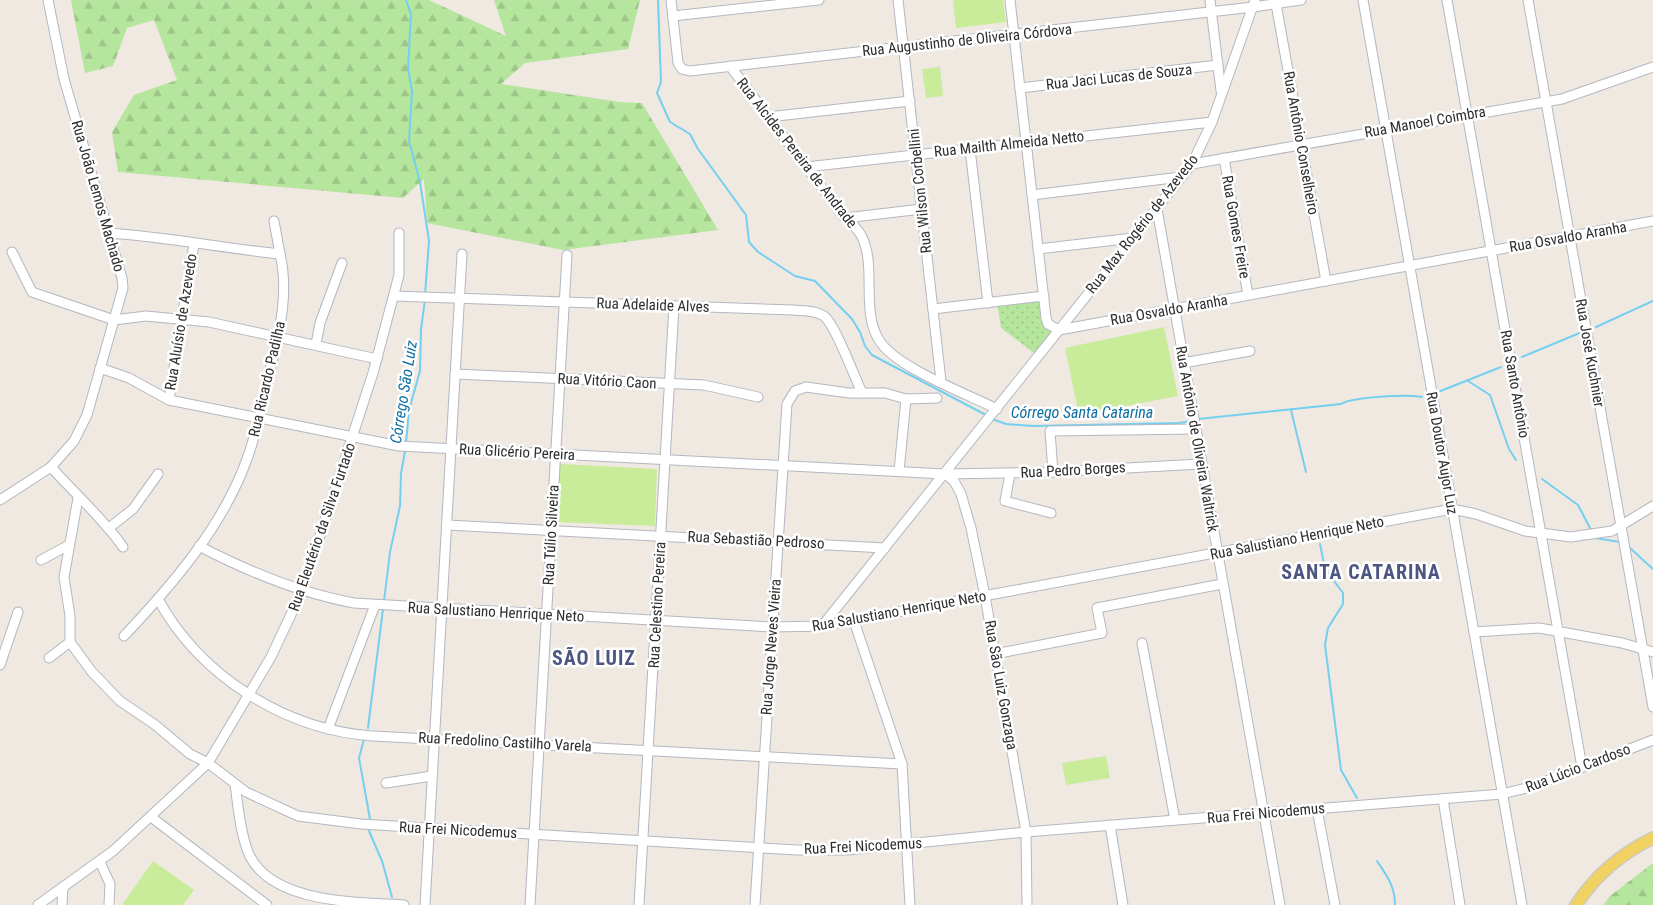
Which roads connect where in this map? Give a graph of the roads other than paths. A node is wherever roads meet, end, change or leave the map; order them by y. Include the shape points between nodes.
1 (48, 0) edge
2 (671, 0) edge
3 (819, 0) edge
4 (898, 0) edge
5 (1010, 0) edge
6 (1210, 0) edge
7 (1300, 0) edge
8 (1363, 0) edge
9 (1447, 0) edge
10 (1528, 0) edge
11 (1254, 4) edge
12 (1276, 4) junction
13 (1212, 12) junction
14 (673, 16) junction
15 (1014, 34) junction
16 (904, 47) junction
17 (1218, 65) junction
18 (730, 66) junction
19 (1653, 68) edge
20 (1020, 88) junction
21 (1222, 94) junction
22 (910, 101) junction
23 (1546, 102) junction
24 (1468, 115) junction
25 (768, 117) junction
26 (1212, 122) junction
27 (1386, 129) junction
28 (1026, 142) junction
29 (1301, 144) junction
30 (970, 149) junction
31 (916, 155) junction
32 (1224, 158) junction
33 (1192, 164) junction
34 (806, 167) junction
35 (1181, 177) junction
36 (1032, 196) junction
37 (922, 209) junction
38 (1156, 209) junction
39 (845, 218) junction
40 (274, 221) dead end
41 (1653, 221) edge
42 (109, 233) junction
43 (399, 234) dead end
44 (1570, 237) junction
45 (1133, 238) junction
46 (194, 244) junction
47 (1038, 248) junction
48 (1491, 251) junction
49 (12, 252) dead end
50 (280, 254) junction
51 (462, 254) dead end
52 (567, 255) dead end
53 (342, 263) dead end
54 (1410, 266) junction
55 (1326, 281) junction
56 (1248, 295) junction
57 (394, 296) junction
58 (1044, 296) junction
59 (459, 298) junction
60 (565, 302) junction
61 (988, 303) junction
62 (674, 306) junction
63 (933, 309) junction
64 (1174, 309) junction
65 (183, 318) junction
66 (114, 320) junction
67 (1059, 330) junction
68 (278, 336) junction
69 (316, 344) junction
70 (1250, 351) dead end
71 (377, 359) junction
72 (1183, 362) junction
73 (100, 368) junction
74 (455, 374) junction
75 (560, 378) junction
76 (941, 382) junction
77 (670, 383) junction
78 (862, 393) junction
79 (758, 397) dead end
80 (938, 398) dead end
81 (906, 399) junction
82 (169, 400) junction
83 (995, 411) junction
84 (258, 419) junction
85 (1194, 426) junction
86 (352, 438) junction
87 (451, 449) junction
88 (556, 454) junction
89 (665, 460) junction
90 (1201, 464) junction
91 (783, 466) junction
92 (52, 467) junction
93 (899, 472) junction
94 (1053, 472) junction
95 (158, 474) dead end
96 (945, 474) junction
97 (1010, 474) junction
98 (78, 498) junction
99 (0, 500) edge
100 (1653, 506) edge
101 (1452, 509) junction
102 (1051, 513) dead end
103 (447, 524) junction
104 (1621, 527) junction
105 (110, 528) junction
106 (551, 530) junction
107 (1541, 534) junction
108 (661, 535) junction
109 (778, 540) junction
110 (70, 545) junction
111 (199, 546) junction
112 (123, 547) dead end
113 (885, 548) junction
114 (1216, 553) junction
115 (41, 560) dead end
116 (1222, 584) junction
117 (302, 591) junction
118 (985, 596) junction
119 (158, 599) junction
120 (377, 606) junction
121 (442, 609) junction
122 (18, 612) dead end
123 (546, 615) junction
124 (656, 621) junction
125 (854, 621) junction
126 (822, 626) junction
127 (772, 627) junction
128 (1474, 632) junction
129 (1558, 632) junction
130 (124, 636) dead end
131 (70, 642) junction
132 (1142, 643) dead end
133 (1643, 649) junction
134 (1653, 652) edge
135 (995, 654) junction
136 (49, 658) dead end
137 (0, 665) edge
138 (249, 695) junction
139 (1653, 707) edge
140 (328, 729) junction
141 (435, 738) junction
142 (1653, 740) edge
143 (539, 744) junction
144 (648, 750) junction
145 (764, 756) junction
146 (208, 763) junction
147 (902, 764) junction
148 (1582, 767) junction
149 (432, 776) junction
150 (386, 783) dead end
151 (235, 784) junction
152 (1502, 794) junction
153 (1443, 798) junction
154 (1317, 809) junction
155 (1263, 813) junction
156 (151, 817) junction
157 (1175, 820) junction
158 (1110, 826) junction
159 (430, 828) junction
160 (1026, 832) junction
161 (534, 834) junction
162 (1653, 838) edge
163 (643, 841) junction
164 (908, 844) junction
165 (758, 848) junction
166 (100, 862) junction
167 (63, 888) junction
168 (348, 903) edge
169 (38, 905) edge
170 (62, 905) edge
171 (109, 905) edge
172 (267, 905) edge
173 (404, 905) edge
174 (425, 905) edge
175 (530, 905) edge
176 (639, 905) edge
177 (755, 905) edge
178 (910, 905) edge
179 (1027, 905) edge
180 (1123, 905) edge
181 (1280, 905) edge
182 (1335, 905) edge
183 (1460, 905) edge
184 (1522, 905) edge
185 (1576, 905) edge

1 - 42 street, Rua João Lemos Machado via 64,79
2 - 14 street
3 - 14 street
4 - 16 street, Rua Wilson Corbellini
5 - 15 street
6 - 13 street
7 - 12 street, Rua Augustinho de Oliveira Córdova
8 - 27 street, Rua Doutor Aujor Luz
9 - 24 street, Rua Santo Antônio
10 - 23 street, Rua José Kuchnier
11 - 12 street, Rua Augustinho de Oliveira Córdova
11 - 13 street, Rua Augustinho de Oliveira Córdova
11 - 21 street, Rua Max Rogério de Azevedo
12 - 29 street, Rua Antônio Conselheiro
13 - 15 street, Rua Augustinho de Oliveira Córdova
13 - 17 street
14 - 18 street, Rua Augustinho de Oliveira Córdova via 678,63 682,69
15 - 16 street, Rua Augustinho de Oliveira Córdova
15 - 20 street
16 - 18 street, Rua Augustinho de Oliveira Córdova
16 - 22 street, Rua Wilson Corbellini
17 - 20 street, Rua Jaci Lucas de Souza
17 - 21 street
18 - 25 street, Rua Alcides Pereira de Andrade
19 - 23 street, Rua Manoel Coimbra via 1578,95
20 - 28 street
21 - 26 street, Rua Max Rogério de Azevedo
22 - 25 street
22 - 31 street, Rua Wilson Corbellini
23 - 24 street, Rua Manoel Coimbra
23 - 44 street, Rua José Kuchnier
24 - 27 street, Rua Manoel Coimbra
24 - 48 street, Rua Santo Antônio
25 - 34 street, Rua Alcides Pereira de Andrade
26 - 28 street, Rua Mailth Almeida Netto
26 - 33 street, Rua Max Rogério de Azevedo
27 - 29 street, Rua Manoel Coimbra
27 - 54 street, Rua Doutor Aujor Luz
28 - 30 street, Rua Mailth Almeida Netto
28 - 36 street
29 - 32 street, Rua Manoel Coimbra
29 - 55 street, Rua Antônio Conselheiro
30 - 31 street, Rua Mailth Almeida Netto
30 - 61 street
31 - 34 street, Rua Mailth Almeida Netto
31 - 37 street, Rua Wilson Corbellini
32 - 33 street, Rua Manoel Coimbra
32 - 56 street, Rua Gomes Freire
33 - 35 street, Rua Max Rogério de Azevedo
34 - 39 street, Rua Alcides Pereira de Andrade
35 - 36 street
35 - 38 street, Rua Max Rogério de Azevedo
36 - 47 street
37 - 39 street
37 - 63 street, Rua Wilson Corbellini
38 - 45 street, Rua Max Rogério de Azevedo
38 - 64 street, Rua Antônio de Oliveira Waltrick
39 - 76 street, Rua Alcides Pereira de Andrade via 864,241 875,333 881,344 900,360
40 - 50 street, Rua Ricardo Padilha
41 - 44 street, Rua Osvaldo Aranha
42 - 46 street via 154,236
42 - 66 street, Rua João Lemos Machado via 122,278 121,297
43 - 57 street, Rua Eleutério da Silva Furtado via 400,266
44 - 48 street, Rua Osvaldo Aranha
44 - 104 street, Rua José Kuchnier
45 - 47 street
45 - 67 street, Rua Max Rogério de Azevedo
46 - 50 street
46 - 65 street, Rua Aluísio de Azevedo
47 - 58 street
48 - 54 street, Rua Osvaldo Aranha
48 - 107 street, Rua Santo Antônio
49 - 66 street via 32,292
50 - 68 street, Rua Ricardo Padilha via 284,281
51 - 59 street
52 - 60 street, Rua Túlio Silveira
53 - 69 street via 320,323
54 - 55 street, Rua Osvaldo Aranha
54 - 101 street, Rua Doutor Aujor Luz
55 - 56 street, Rua Osvaldo Aranha
56 - 64 street, Rua Osvaldo Aranha
57 - 59 street, Rua Adelaide Alves
57 - 71 street, Rua Eleutério da Silva Furtado
58 - 61 street
58 - 67 street via 1048,324
59 - 60 street, Rua Adelaide Alves
59 - 74 street
60 - 62 street, Rua Adelaide Alves
60 - 75 street, Rua Túlio Silveira
61 - 63 street
62 - 77 street, Rua Celestino Pereira
62 - 78 street, Rua Adelaide Alves via 793,310 824,316 832,326
63 - 76 street, Rua Wilson Corbellini
64 - 67 street, Rua Osvaldo Aranha
64 - 72 street, Rua Antônio de Oliveira Waltrick
65 - 66 street via 146,316
65 - 68 street
65 - 82 street, Rua Aluísio de Azevedo
66 - 73 street, Rua João Lemos Machado
67 - 83 street
68 - 69 street
68 - 84 street, Rua Ricardo Padilha
69 - 71 street
70 - 72 street
71 - 86 street, Rua Eleutério da Silva Furtado
72 - 85 street, Rua Antônio de Oliveira Waltrick
73 - 82 street, Rua Glicério Pereira via 128,378
73 - 92 street, Rua João Lemos Machado via 81,428
74 - 75 street, Rua Vitório Caon
74 - 87 street
75 - 77 street, Rua Vitório Caon
75 - 88 street, Rua Túlio Silveira
76 - 83 street, Rua Alcides Pereira de Andrade
77 - 79 street, Rua Vitório Caon via 710,385
77 - 89 street, Rua Celestino Pereira
78 - 81 street via 885,393
78 - 91 street, Rua Jorge Neves Vieira via 806,387 795,391 787,404
80 - 81 street
81 - 93 street
82 - 84 street, Rua Glicério Pereira
83 - 96 street
84 - 86 street, Rua Glicério Pereira
84 - 111 street, Rua Ricardo Padilha via 238,482
85 - 90 street, Rua Antônio de Oliveira Waltrick
85 - 94 street via 1050,431
86 - 87 street, Rua Glicério Pereira via 399,446
86 - 117 street, Rua Eleutério da Silva Furtado
87 - 88 street, Rua Glicério Pereira
87 - 103 street
88 - 89 street, Rua Glicério Pereira
88 - 106 street, Rua Túlio Silveira
89 - 91 street, Rua Glicério Pereira
89 - 108 street, Rua Celestino Pereira
90 - 94 street, Rua Pedro Borges
90 - 114 street, Rua Antônio de Oliveira Waltrick
91 - 93 street, Rua Glicério Pereira
91 - 109 street, Rua Jorge Neves Vieira
92 - 98 street
92 - 99 street, Rua João Lemos Machado
93 - 96 street, Rua Glicério Pereira
94 - 97 street, Rua Pedro Borges
95 - 105 street via 132,509
96 - 97 street, Rua Pedro Borges
96 - 113 street
96 - 118 street, Rua São Luiz Gonzaga via 954,480 961,494
97 - 102 street via 1005,501
98 - 105 street
98 - 110 street
100 - 104 street
101 - 107 street
101 - 114 street, Rua Salustiano Henrique Neto
101 - 128 street, Rua Doutor Aujor Luz
103 - 106 street, Rua Sebastião Pedroso
103 - 121 street
104 - 107 street via 1587,536
104 - 133 street, Rua José Kuchnier
105 - 112 street
106 - 108 street, Rua Sebastião Pedroso
106 - 123 street, Rua Túlio Silveira
107 - 129 street, Rua Santo Antônio
108 - 109 street, Rua Sebastião Pedroso
108 - 124 street, Rua Celestino Pereira
109 - 113 street, Rua Sebastião Pedroso
109 - 127 street, Rua Jorge Neves Vieira
110 - 115 street
110 - 131 street via 64,582 70,616
111 - 117 street, Rua Salustiano Henrique Neto via 255,574
111 - 119 street, Rua Ricardo Padilha
113 - 126 street
114 - 116 street, Rua Antônio de Oliveira Waltrick
114 - 118 street, Rua Salustiano Henrique Neto
116 - 135 street via 1097,608 1102,633
116 - 155 street, Rua Antônio de Oliveira Waltrick
117 - 120 street, Rua Salustiano Henrique Neto
117 - 138 street, Rua Eleutério da Silva Furtado
118 - 125 street, Rua Salustiano Henrique Neto
118 - 135 street, Rua São Luiz Gonzaga
119 - 130 street, Rua Ricardo Padilha
119 - 138 street, Rua Fredolino Castilho Varela via 175,628 196,652
120 - 121 street, Rua Salustiano Henrique Neto
120 - 140 street
121 - 123 street, Rua Salustiano Henrique Neto
121 - 141 street
122 - 137 street
123 - 124 street, Rua Salustiano Henrique Neto
123 - 143 street, Rua Túlio Silveira
124 - 127 street, Rua Salustiano Henrique Neto
124 - 144 street, Rua Celestino Pereira
125 - 126 street, Rua Salustiano Henrique Neto
125 - 147 street
126 - 127 street, Rua Salustiano Henrique Neto
127 - 145 street, Rua Jorge Neves Vieira
128 - 129 street via 1538,628
128 - 152 street, Rua Doutor Aujor Luz
129 - 133 street
129 - 148 street, Rua Santo Antônio
131 - 136 street
131 - 146 street, Rua Frei Nicodemus via 92,672 120,701 190,754
132 - 157 street
133 - 134 street
133 - 139 street, Rua José Kuchnier
135 - 160 street, Rua São Luiz Gonzaga
138 - 140 street, Rua Fredolino Castilho Varela via 277,710
138 - 146 street, Rua Eleutério da Silva Furtado
140 - 141 street, Rua Fredolino Castilho Varela via 358,735
141 - 143 street, Rua Fredolino Castilho Varela
141 - 149 street
142 - 148 street, Rua Lúcio Cardoso
143 - 144 street, Rua Fredolino Castilho Varela
143 - 161 street, Rua Túlio Silveira
144 - 145 street, Rua Fredolino Castilho Varela
144 - 163 street, Rua Celestino Pereira
145 - 147 street, Rua Fredolino Castilho Varela
145 - 165 street, Rua Jorge Neves Vieira
146 - 151 street, Rua Frei Nicodemus
146 - 156 street, Rua Eleutério da Silva Furtado
147 - 164 street
148 - 152 street, Rua Lúcio Cardoso via 1531,787
149 - 150 street
149 - 159 street
151 - 159 street, Rua Frei Nicodemus via 282,810 314,819
151 - 168 street via 245,842 260,868 290,889
152 - 153 street, Rua Frei Nicodemus
152 - 184 street, Rua Doutor Aujor Luz
153 - 154 street, Rua Frei Nicodemus
153 - 183 street
154 - 155 street, Rua Frei Nicodemus
154 - 182 street
155 - 157 street, Rua Frei Nicodemus
155 - 181 street, Rua Antônio de Oliveira Waltrick
156 - 166 street, Rua Eleutério da Silva Furtado
156 - 172 street
157 - 158 street, Rua Frei Nicodemus
158 - 160 street, Rua Frei Nicodemus
158 - 180 street
159 - 161 street, Rua Frei Nicodemus
159 - 174 street
160 - 164 street, Rua Frei Nicodemus
160 - 179 street, Rua São Luiz Gonzaga
161 - 163 street, Rua Frei Nicodemus
161 - 175 street, Rua Túlio Silveira
162 - 185 main road via 1616,861
163 - 165 street, Rua Frei Nicodemus
163 - 176 street, Rua Celestino Pereira
164 - 165 street, Rua Frei Nicodemus via 823,851
164 - 178 street
165 - 177 street, Rua Jorge Neves Vieira
166 - 167 street, Rua Eleutério da Silva Furtado
166 - 171 street via 110,884
167 - 169 street, Rua Eleutério da Silva Furtado
167 - 170 street
168 - 173 street

